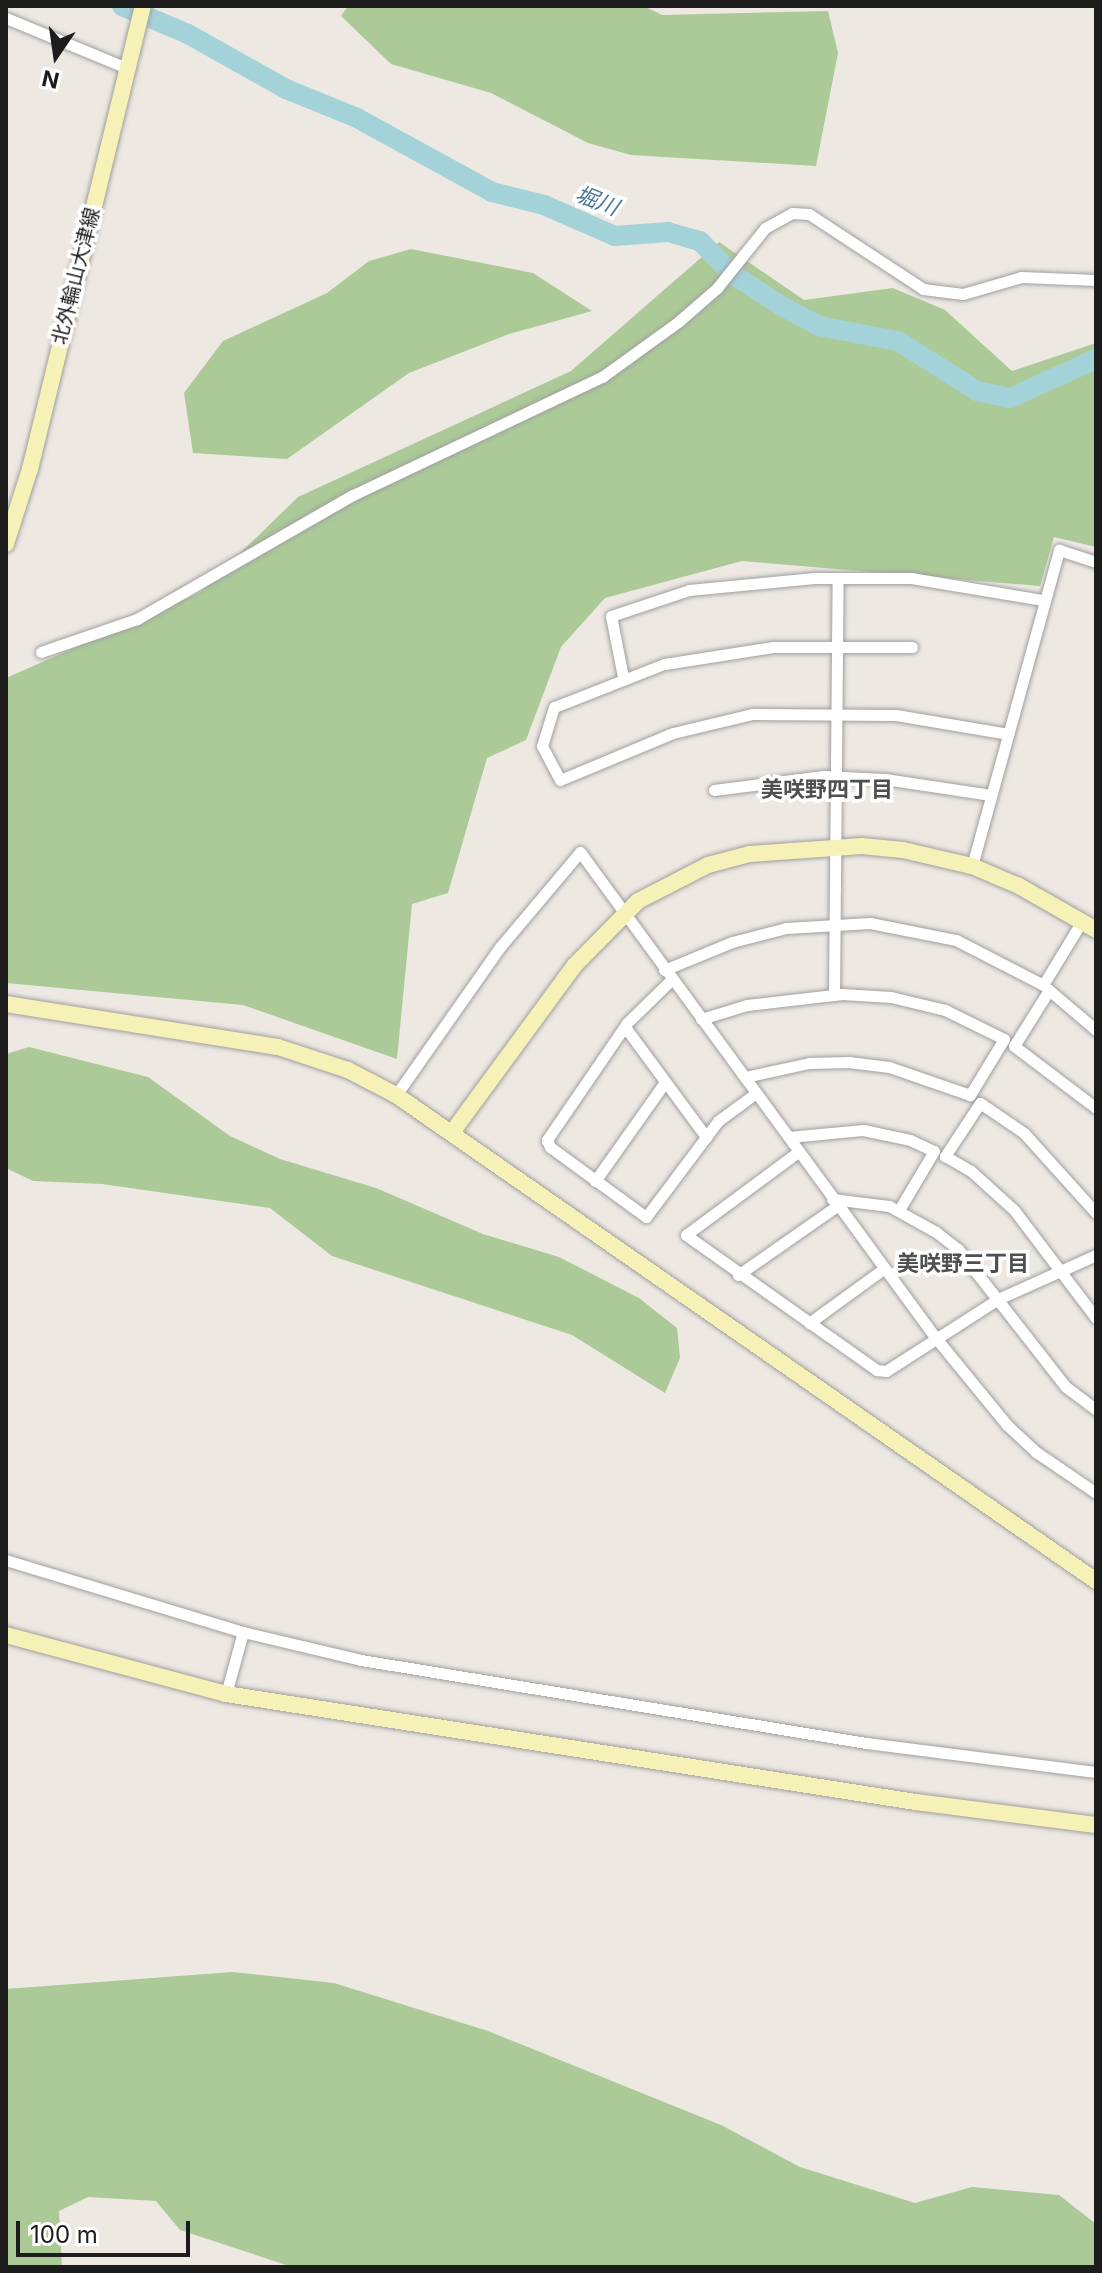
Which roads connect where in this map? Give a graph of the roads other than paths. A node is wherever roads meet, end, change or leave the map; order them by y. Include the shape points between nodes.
1 (143, 6) edge
2 (6, 18) edge
3 (127, 68) junction
4 (1096, 280) edge
5 (6, 544) edge
6 (1096, 562) edge
7 (838, 578) junction
8 (1043, 600) junction
9 (837, 645) junction
10 (912, 647) dead end
11 (41, 652) dead end
12 (623, 677) junction
13 (837, 712) junction
14 (1008, 734) junction
15 (836, 776) junction
16 (714, 790) dead end
17 (991, 795) junction
18 (836, 848) junction
19 (972, 866) junction
20 (623, 916) junction
21 (835, 923) junction
22 (1089, 926) edge
23 (667, 975) junction
24 (1046, 988) junction
25 (834, 995) junction
26 (6, 1004) edge
27 (701, 1019) junction
28 (625, 1027) junction
29 (1096, 1030) edge
30 (1009, 1042) junction
31 (745, 1077) junction
32 (665, 1082) junction
33 (756, 1093) junction
34 (396, 1095) junction
35 (975, 1099) junction
36 (1096, 1108) edge
37 (453, 1131) junction
38 (706, 1137) junction
39 (789, 1137) junction
40 (798, 1152) junction
41 (939, 1153) junction
42 (595, 1181) junction
43 (834, 1202) junction
44 (899, 1210) junction
45 (1096, 1213) edge
46 (1096, 1255) edge
47 (882, 1270) junction
48 (1060, 1271) junction
49 (738, 1275) junction
50 (998, 1299) junction
51 (1096, 1318) edge
52 (809, 1323) junction
53 (935, 1337) junction
54 (1096, 1410) edge
55 (1096, 1493) edge
56 (6, 1560) edge
57 (1096, 1581) edge
58 (243, 1632) junction
59 (6, 1635) edge
60 (226, 1694) junction
61 (1096, 1772) edge
62 (1096, 1825) edge

1 - 3 street, 北外輪山大津線
2 - 3 street
3 - 5 street, 北外輪山大津線 via 30,469
4 - 11 street via 1021,277 963,294 923,289 809,214 792,213 765,228 698,305 602,377 353,495 137,619
6 - 8 street via 1059,550
7 - 8 street via 911,578
7 - 9 street
7 - 12 street via 689,590 611,616
8 - 14 street
9 - 10 street
9 - 12 street via 719,653
9 - 13 street
12 - 13 street via 554,707 542,746 560,780 626,749 714,721 752,714
13 - 14 street via 923,718
13 - 15 street
14 - 17 street
15 - 16 street via 751,781
15 - 17 street
15 - 18 street
17 - 19 street
18 - 19 street via 903,850
18 - 20 street via 750,854 708,865 672,880
18 - 21 street
19 - 22 street
20 - 23 street
20 - 34 street via 580,852 500,947
20 - 37 street via 574,966
21 - 23 street via 732,942
21 - 24 street via 904,927 956,940
21 - 25 street
22 - 24 street
23 - 27 street
23 - 28 street
24 - 29 street
24 - 30 street
25 - 27 street via 747,1005
25 - 30 street via 891,997 945,1010
26 - 34 street via 278,1047 348,1070
27 - 31 street
28 - 32 street
28 - 42 street via 547,1140
30 - 35 street
30 - 36 street
31 - 33 street
31 - 35 street via 809,1063 850,1062 889,1067
32 - 38 street
32 - 42 street
33 - 38 street
33 - 39 street
34 - 37 street
35 - 41 street
35 - 45 street via 1024,1133
37 - 57 street via 616,1253
38 - 42 street via 646,1217
39 - 40 street
39 - 41 street via 863,1130
40 - 43 street
40 - 49 street via 687,1231 690,1241
41 - 44 street
41 - 48 street via 994,1190
43 - 44 street
43 - 47 street
43 - 49 street
44 - 50 street via 958,1249
46 - 48 street
47 - 52 street
47 - 53 street
48 - 50 street
48 - 51 street
49 - 52 street
50 - 53 street
50 - 54 street via 1066,1387
52 - 53 street via 881,1372
53 - 55 street via 1007,1425
56 - 58 street
58 - 60 street
58 - 61 street via 361,1660 866,1743
59 - 60 street
60 - 62 street via 916,1802

